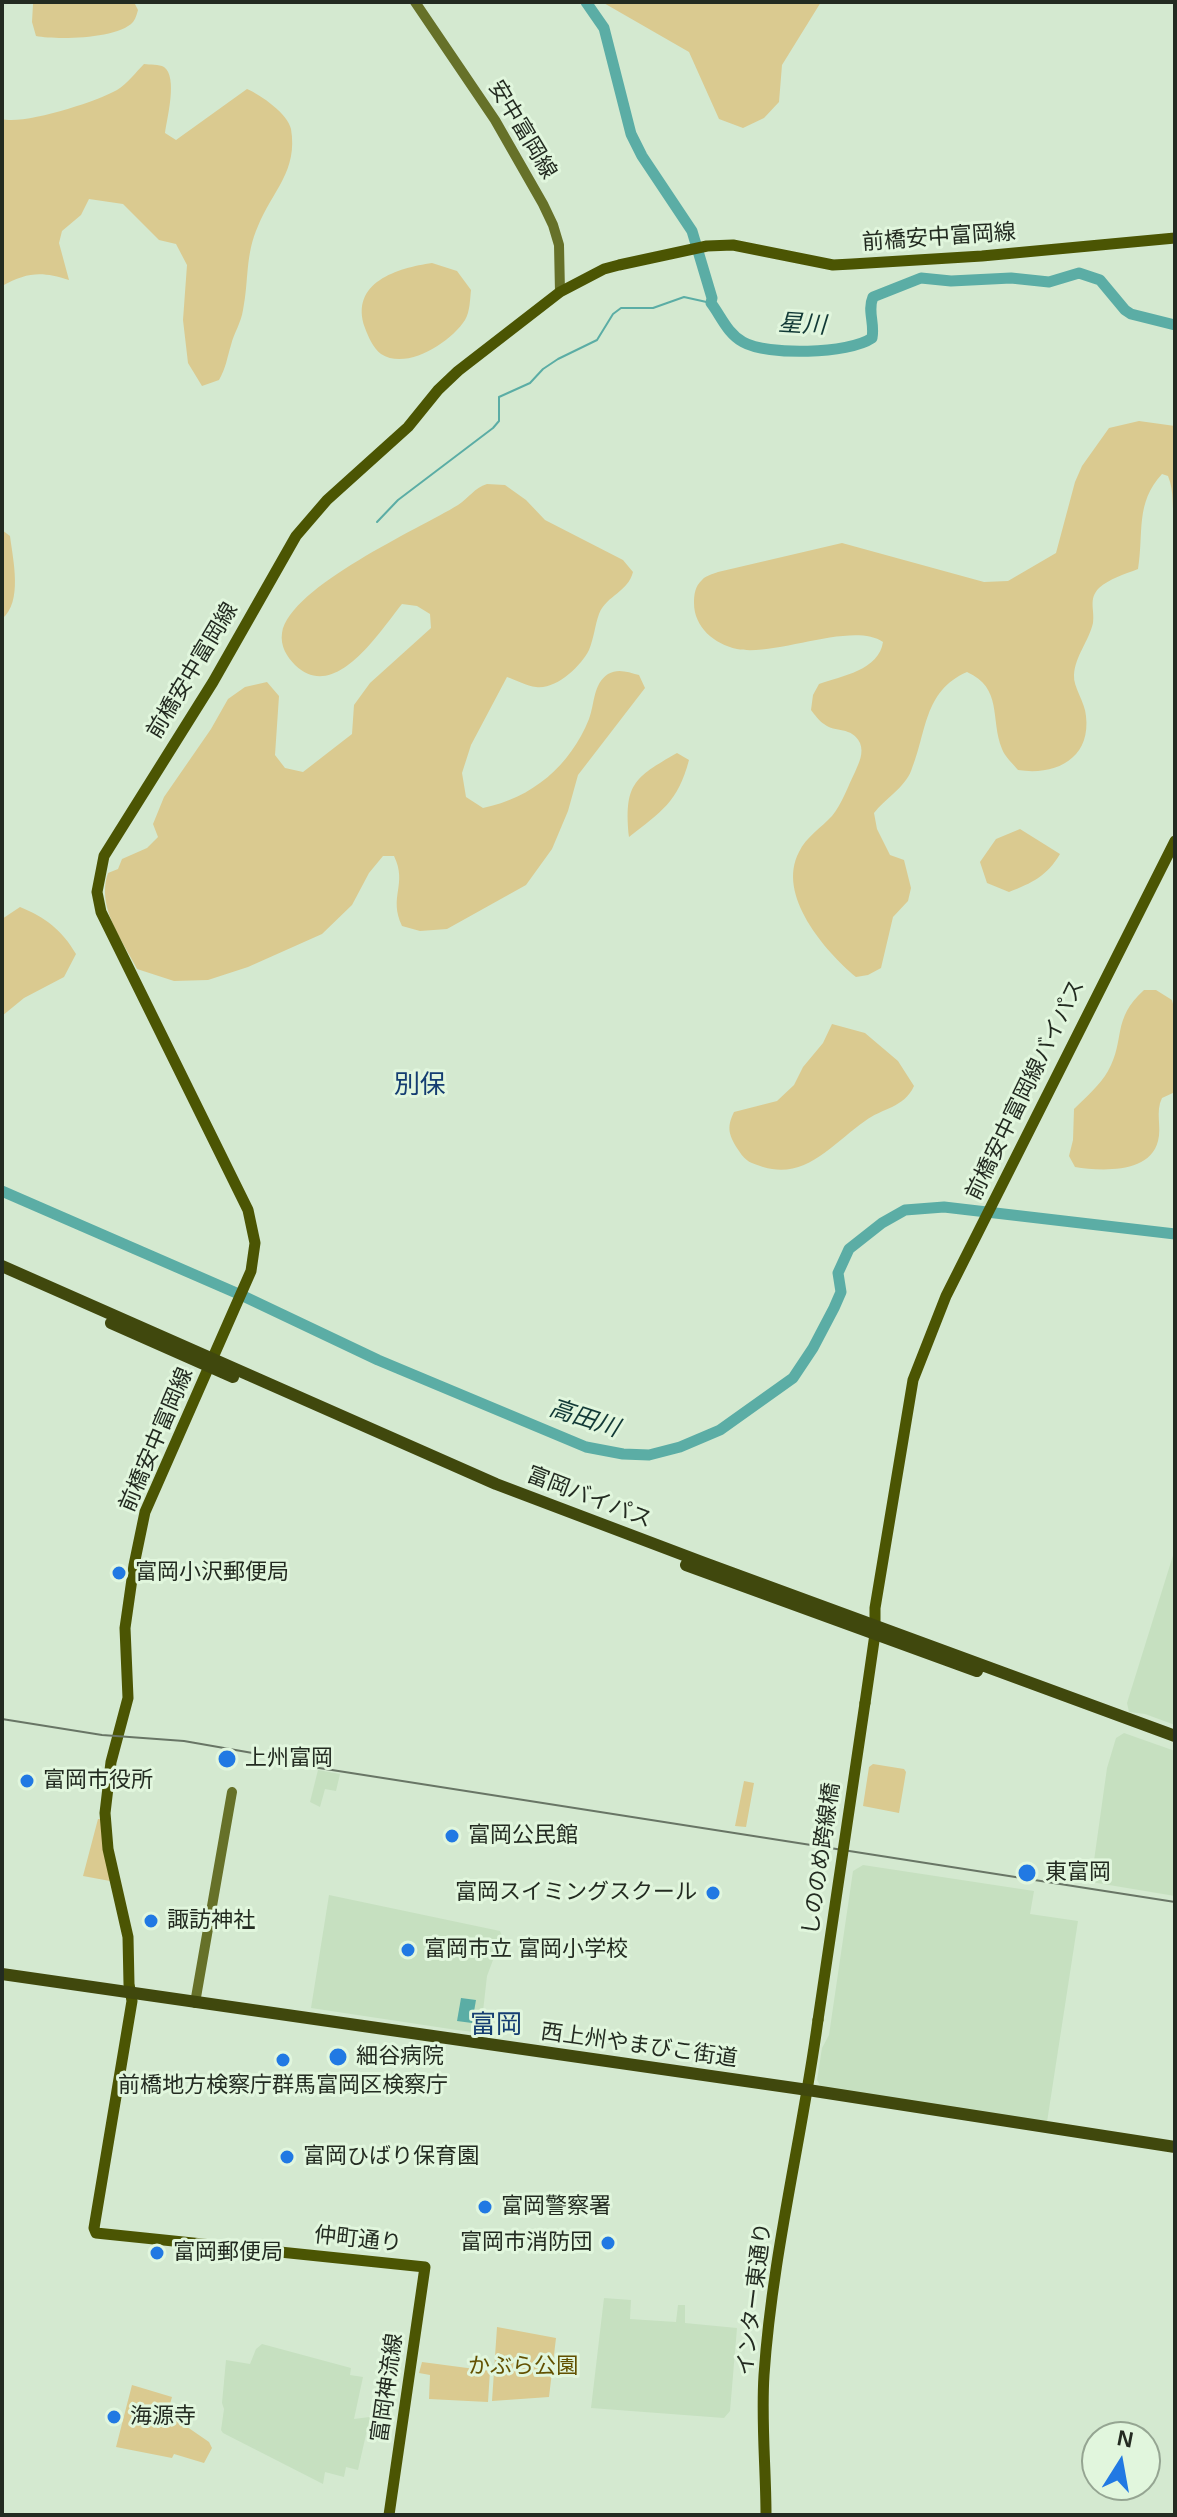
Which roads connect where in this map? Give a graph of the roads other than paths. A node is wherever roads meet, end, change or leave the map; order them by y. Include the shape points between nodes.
1 (415, 2) edge
2 (1175, 238) edge
3 (560, 292) junction
4 (1175, 841) edge
5 (2, 1266) edge
6 (2, 1275) edge
7 (211, 1363) junction
8 (876, 1630) junction
9 (1175, 1736) edge
10 (1175, 1745) edge
11 (232, 1792) dead end
12 (2, 1974) edge
13 (131, 1994) junction
14 (195, 2003) junction
15 (808, 2090) junction
16 (1175, 2147) edge
17 (425, 2267) joint
18 (389, 2515) edge
19 (766, 2515) edge

1 - 3 main road, 安中富岡線 via 495,120 543,204 559,245
2 - 3 main road, 前橋安中富岡線 via 842,265 733,245 707,246 604,269
3 - 7 main road, 前橋安中富岡線 via 448,380 408,427 303,526 104,856 97,892 101,912 248,1210 255,1243 251,1271
4 - 8 main road, 前橋安中富岡線バイパス via 946,1296 913,1380 875,1608
5 - 7 highway, 富岡バイパス
6 - 7 highway, 富岡バイパス
7 - 8 highway, 富岡バイパス via 495,1490 707,1573
7 - 13 main road, 前橋安中富岡線 via 145,1512 126,1614 128,1698 111,1762 105,1813 127,1930
8 - 9 highway, 富岡バイパス
8 - 10 highway, 富岡バイパス
8 - 15 main road, しののめ跨線橋, bridge
11 - 14 main road
12 - 13 highway, 西上州やまびこ街道
13 - 14 highway, 西上州やまびこ街道
13 - 17 main road, 仲町通り via 96,2233
14 - 15 highway, 西上州やまびこ街道
15 - 16 highway, 西上州やまびこ街道
15 - 19 main road, インター東通り via 764,2376
17 - 18 main road, 富岡神流線

